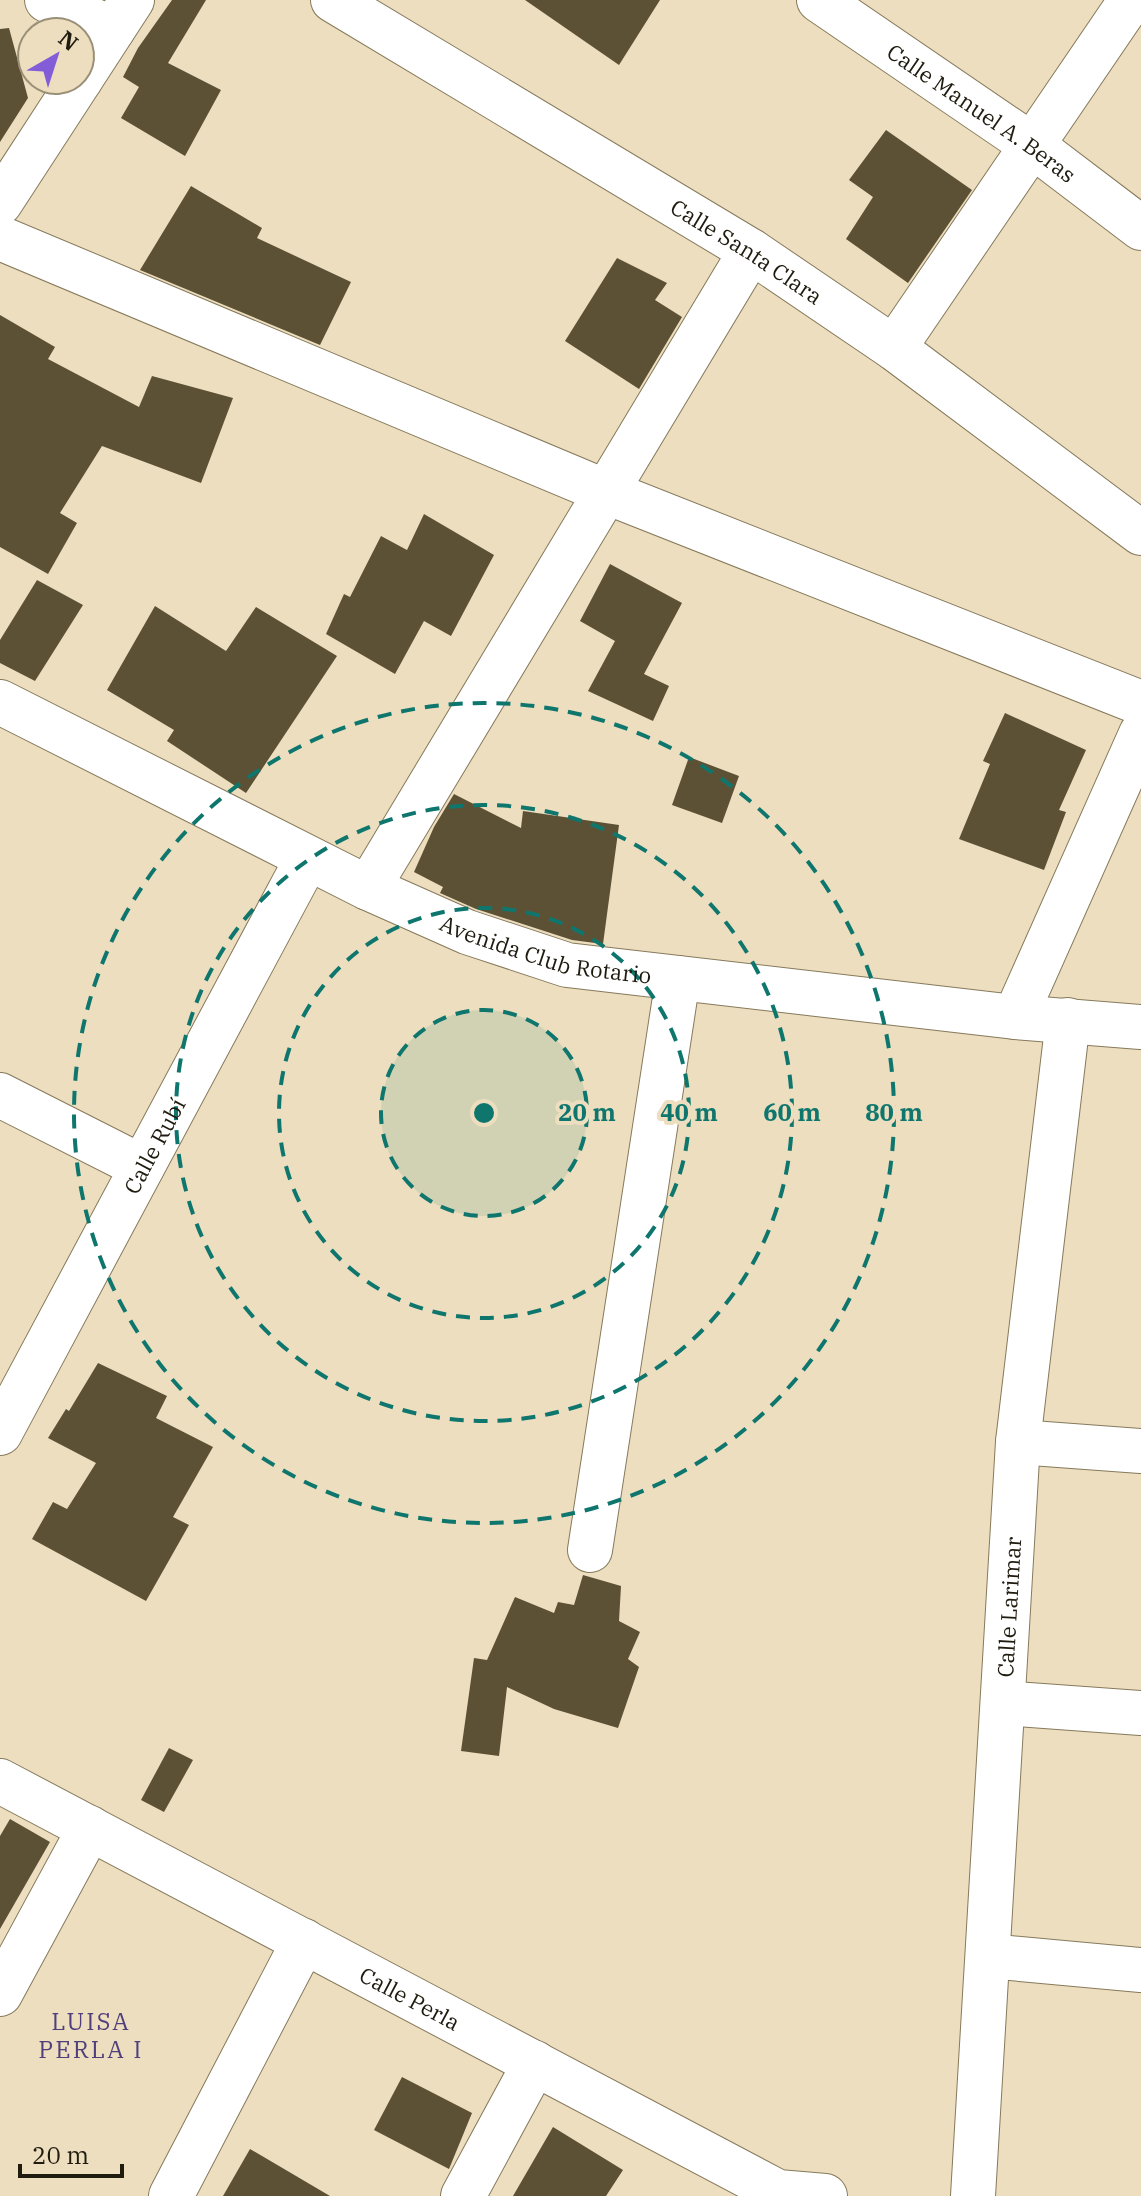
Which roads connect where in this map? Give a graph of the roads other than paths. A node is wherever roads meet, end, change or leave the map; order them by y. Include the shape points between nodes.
1 (47, 0) edge
2 (333, 0) edge
3 (819, 0) edge
4 (1131, 0) edge
5 (122, 15) edge
6 (96, 55) edge
7 (70, 96) edge
8 (1033, 146) junction
9 (0, 203) edge
10 (1141, 228) edge
11 (0, 238) edge
12 (751, 251) junction
13 (894, 348) junction
14 (604, 491) junction
15 (1141, 533) edge
16 (0, 702) edge
17 (1141, 703) edge
18 (1141, 734) edge
19 (307, 859) junction
20 (368, 888) junction
21 (678, 978) junction
22 (1015, 1017) junction
23 (1068, 1020) junction
24 (1141, 1027) edge
25 (0, 1095) edge
26 (142, 1167) junction
27 (0, 1433) edge
28 (1018, 1442) junction
29 (1141, 1451) edge
30 (590, 1550) dead end
31 (1003, 1703) junction
32 (1141, 1713) edge
33 (0, 1781) edge
34 (90, 1828) junction
35 (304, 1941) junction
36 (988, 1956) junction
37 (1141, 1970) edge
38 (0, 1994) edge
39 (535, 2063) junction
40 (171, 2196) edge
41 (463, 2196) edge
42 (825, 2196) edge
43 (973, 2196) edge

1 - 5 street
2 - 12 street, Calle Santa Clara
3 - 8 street, Calle Manuel A. Beras
4 - 8 street
5 - 6 street
7 - 9 street
8 - 10 street, Calle Manuel A. Beras
8 - 13 street
11 - 14 street
12 - 13 street, Calle Santa Clara
12 - 14 street
13 - 15 street, Calle Santa Clara
14 - 17 street
14 - 20 street
16 - 19 street, Avenida Club Rotario
18 - 22 street
19 - 20 street, Avenida Club Rotario
19 - 26 street, Calle Rubí
20 - 21 street, Avenida Club Rotario via 467,932 567,965
21 - 22 street, Avenida Club Rotario
21 - 30 street
22 - 23 street, Avenida Club Rotario
23 - 24 street, Avenida Club Rotario
23 - 28 street, Calle Larimar
25 - 26 street
26 - 27 street, Calle Rubí
28 - 29 street
28 - 31 street, Calle Larimar
31 - 32 street
31 - 36 street, Calle Larimar
33 - 34 street, Calle Perla
34 - 35 street, Calle Perla
34 - 38 street
35 - 39 street, Calle Perla
35 - 40 street
36 - 37 street
36 - 43 street, Calle Larimar
39 - 41 street
39 - 42 street, Calle Perla via 778,2192

